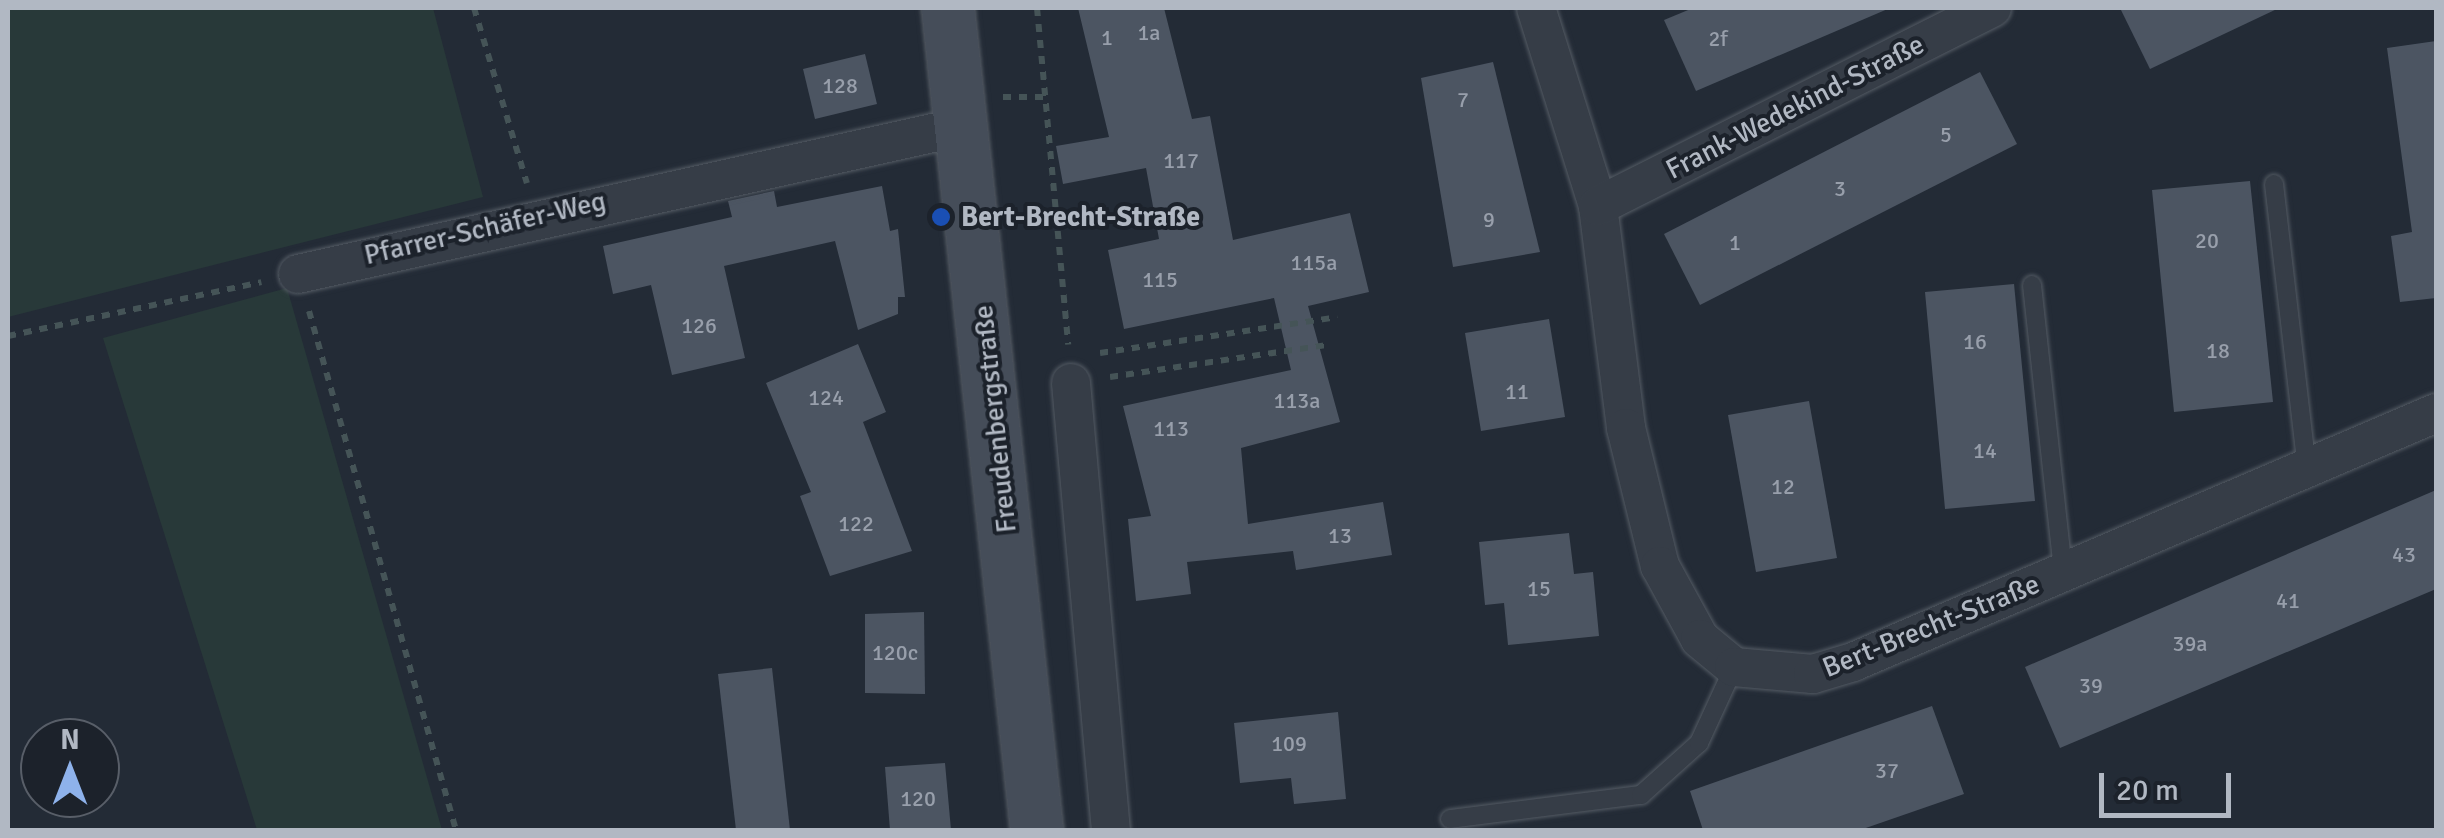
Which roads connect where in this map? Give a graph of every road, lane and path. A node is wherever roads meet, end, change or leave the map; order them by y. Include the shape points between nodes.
1 (474, 8) edge
2 (948, 8) edge
3 (1037, 8) edge
4 (1536, 8) edge
5 (1992, 8) edge
6 (964, 126) junction
7 (2274, 184) dead end
8 (1598, 206) junction
9 (536, 215) junction
10 (298, 274) junction
11 (2032, 286) dead end
12 (1337, 317) dead end
13 (8, 336) edge
14 (1328, 345) dead end
15 (1070, 370) junction
16 (2436, 412) edge
17 (2307, 468) junction
18 (2063, 572) junction
19 (1734, 667) junction
20 (1450, 819) dead end
21 (456, 830) edge
22 (1036, 830) edge
23 (1111, 830) edge

1 - 9 path
2 - 6 street, Freudenbergstraße
3 - 15 path
4 - 8 street
5 - 8 street, Frank-Wedekind-Straße
6 - 9 street, Pfarrer-Schäfer-Weg
6 - 22 street, Freudenbergstraße
7 - 17 lane
8 - 19 street via 1626,428 1660,566 1700,639
9 - 10 street, Pfarrer-Schäfer-Weg
10 - 13 path
10 - 21 path
11 - 18 lane
12 - 15 path
14 - 15 path
15 - 23 street
16 - 17 street, Bert-Brecht-Straße
17 - 18 street, Bert-Brecht-Straße
18 - 19 street, Bert-Brecht-Straße via 1840,666 1773,676
19 - 20 lane via 1699,743 1641,795

